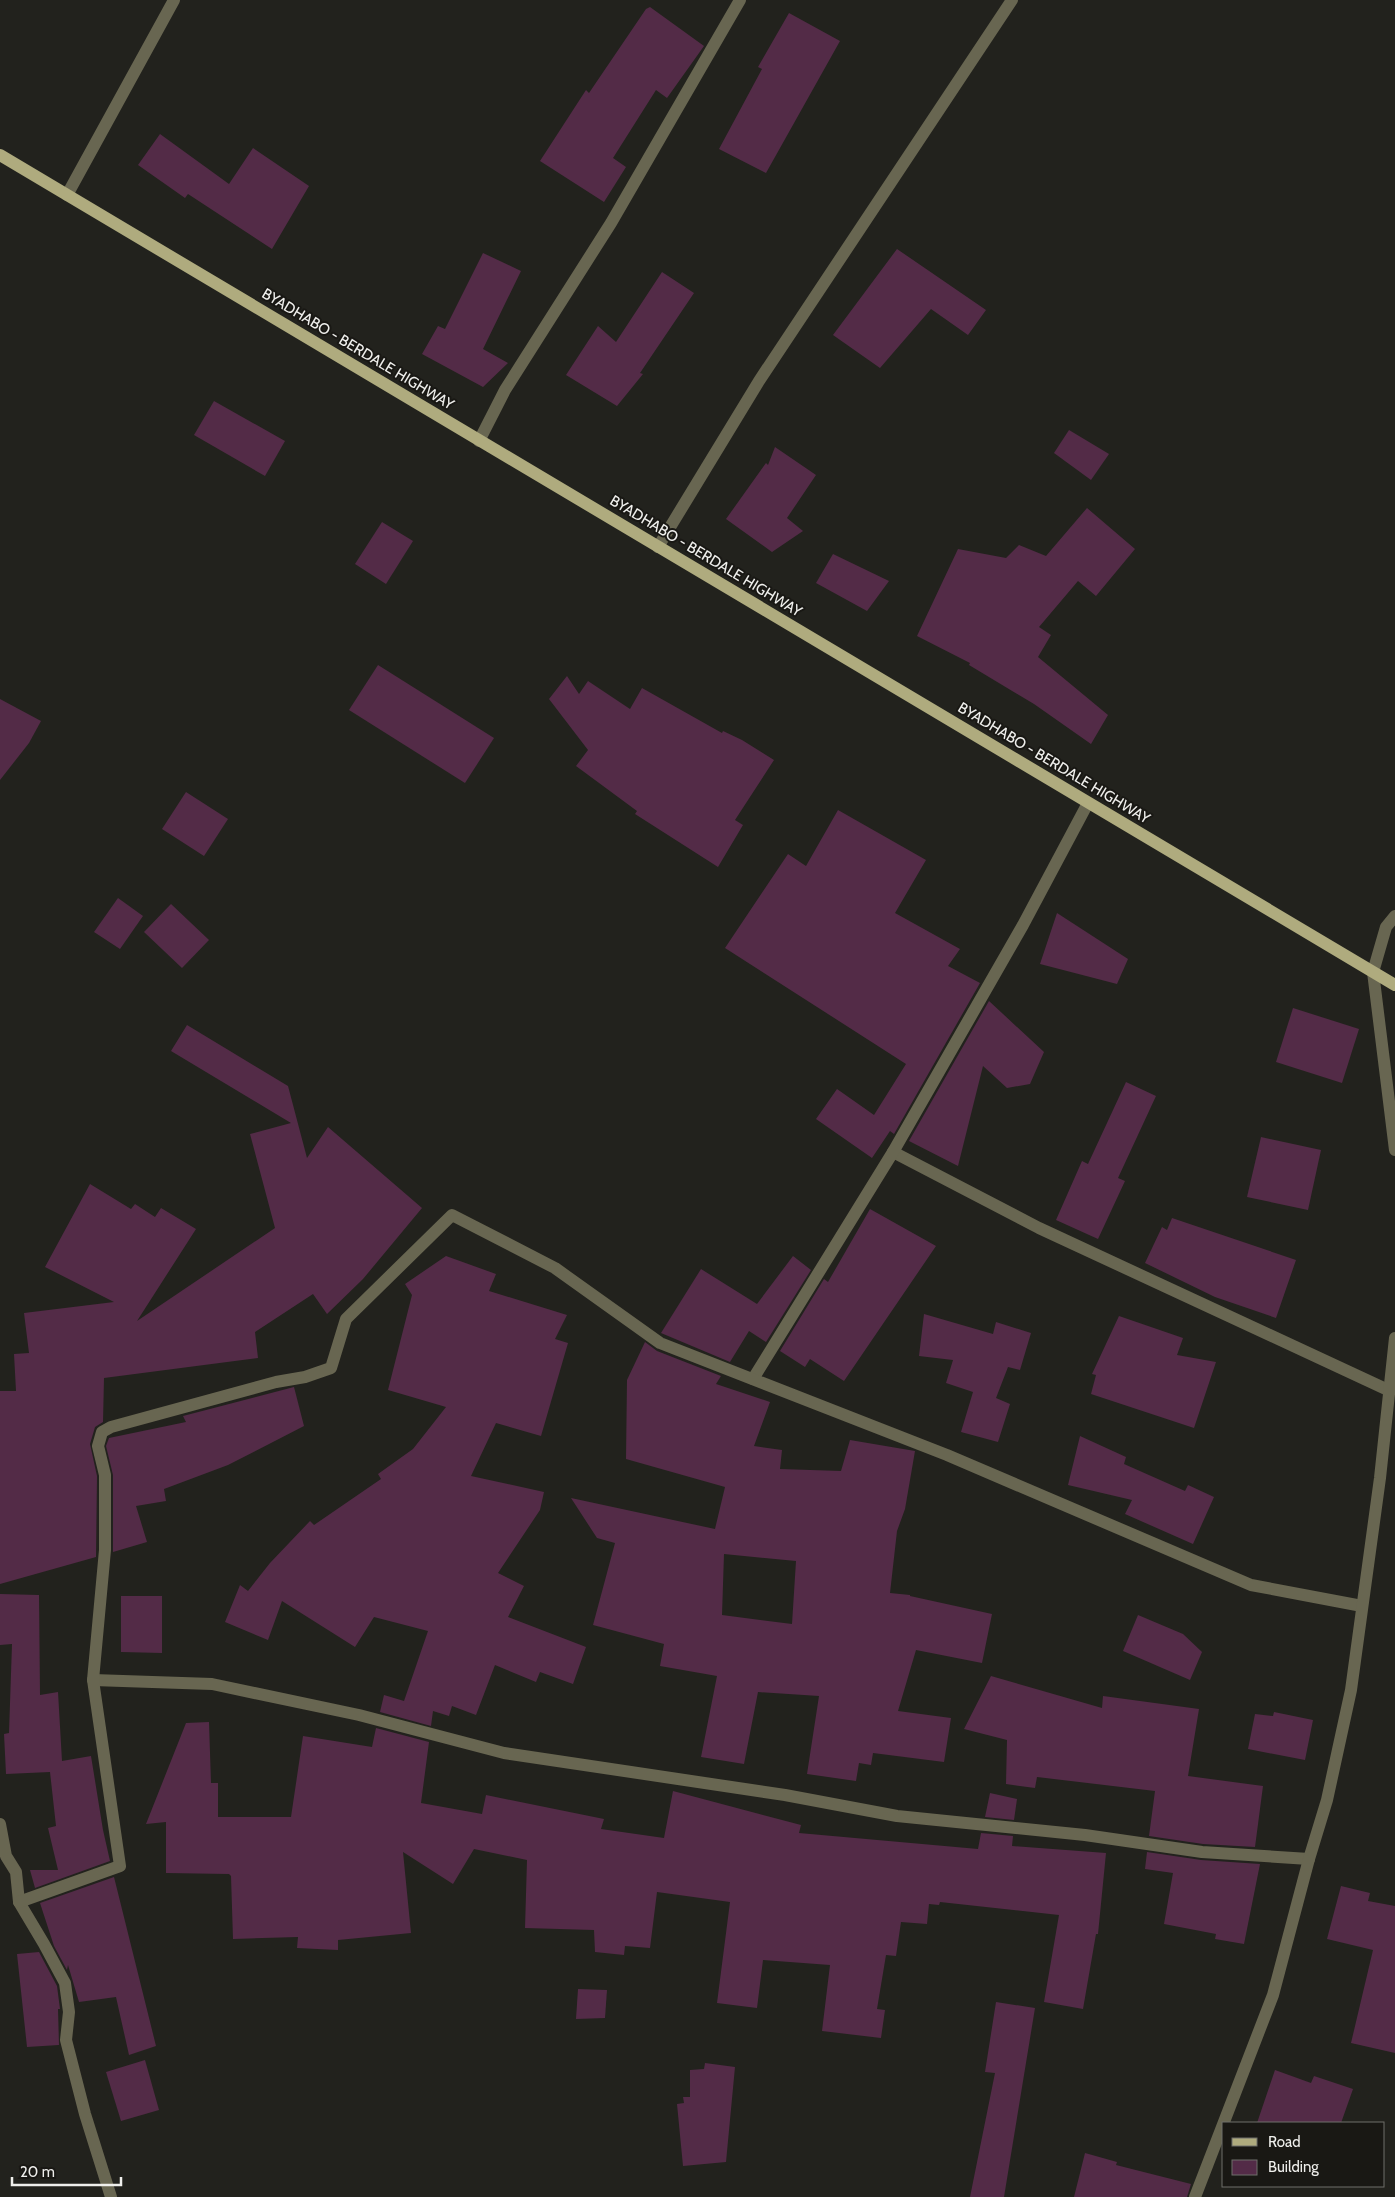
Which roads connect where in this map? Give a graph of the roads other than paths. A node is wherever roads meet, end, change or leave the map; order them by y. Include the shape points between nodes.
1 (174, 0) edge
2 (740, 0) edge
3 (1012, 0) edge
4 (0, 155) edge
5 (68, 195) junction
6 (479, 441) junction
7 (658, 547) junction
8 (1088, 803) junction
9 (1395, 916) edge
10 (1373, 972) junction
11 (1395, 985) edge
12 (1395, 1150) edge
13 (893, 1152) junction
14 (1395, 1338) edge
15 (752, 1379) junction
16 (1388, 1390) junction
17 (1362, 1606) junction
18 (93, 1680) junction
19 (0, 1824) edge
20 (1309, 1859) junction
21 (19, 1902) junction
22 (1224, 2122) edge
23 (1222, 2127) edge
24 (111, 2197) edge
25 (1195, 2197) edge

1 - 5 street
2 - 6 street via 612,223 505,390
3 - 7 street via 759,381
4 - 5 main road, BYADHABO - BERDALE HIGHWAY
5 - 6 main road, BYADHABO - BERDALE HIGHWAY
6 - 7 main road, BYADHABO - BERDALE HIGHWAY
7 - 8 main road, BYADHABO - BERDALE HIGHWAY
8 - 10 main road, BYADHABO - BERDALE HIGHWAY
8 - 13 street via 1023,925
9 - 10 street via 1386,927
10 - 11 main road, BYADHABO - BERDALE HIGHWAY
10 - 12 street
13 - 15 street
13 - 16 street via 1039,1228
14 - 16 street
15 - 17 street via 947,1455 1251,1585
15 - 18 street via 660,1343 555,1268 452,1215 346,1319 331,1368 102,1432 98,1446 105,1475 106,1550
16 - 17 street via 1380,1478
17 - 20 street via 1351,1690 1327,1800
18 - 20 street via 212,1684 358,1715 504,1753 785,1795 897,1816 1085,1835 1202,1852
18 - 21 street via 120,1866
19 - 21 street via 6,1856 16,1872
20 - 22 street via 1273,1995
21 - 24 street via 65,1983 69,2012 66,2040
23 - 25 street

